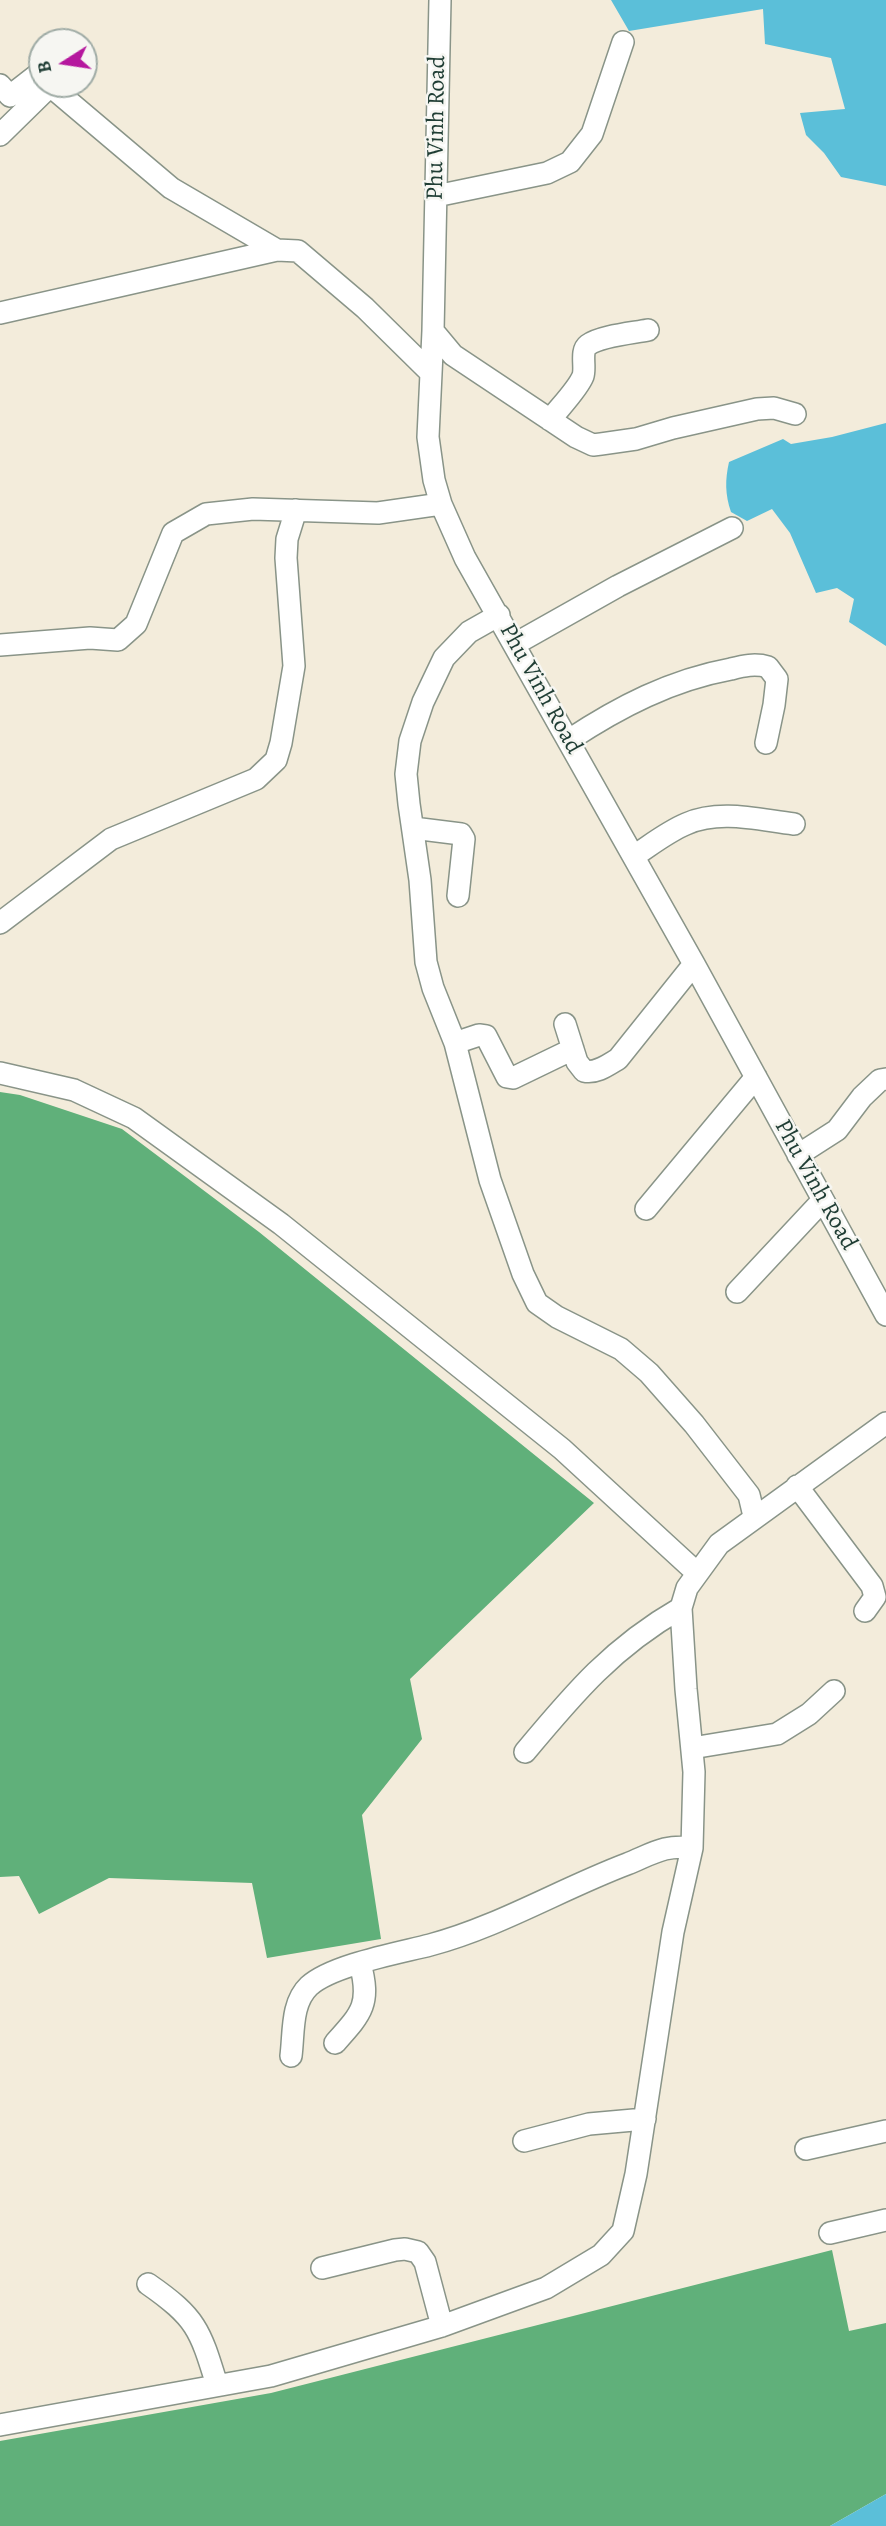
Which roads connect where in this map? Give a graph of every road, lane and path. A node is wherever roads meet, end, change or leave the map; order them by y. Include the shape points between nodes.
1 (440, 0) edge
2 (623, 42) dead end
3 (28, 82) edge
4 (0, 85) edge
5 (33, 98) edge
6 (65, 98) edge
7 (0, 135) edge
8 (436, 197) junction
9 (277, 250) junction
10 (0, 313) edge
11 (648, 330) dead end
12 (433, 331) junction
13 (431, 373) junction
14 (795, 414) dead end
15 (550, 420) junction
16 (441, 504) junction
17 (296, 510) junction
18 (732, 528) dead end
19 (499, 615) junction
20 (515, 643) junction
21 (0, 645) edge
22 (569, 740) junction
23 (766, 743) dead end
24 (794, 824) dead end
25 (413, 828) junction
26 (634, 856) junction
27 (458, 896) dead end
28 (0, 923) edge
29 (694, 964) junction
30 (565, 1024) dead end
31 (454, 1043) junction
32 (573, 1049) junction
33 (0, 1073) edge
34 (756, 1077) junction
35 (886, 1079) edge
36 (798, 1155) junction
37 (823, 1199) junction
38 (646, 1209) dead end
39 (877, 1279) edge
40 (737, 1292) dead end
41 (886, 1315) edge
42 (886, 1423) edge
43 (797, 1486) junction
44 (754, 1516) junction
45 (697, 1573) junction
46 (681, 1608) junction
47 (865, 1611) dead end
48 (834, 1691) dead end
49 (692, 1748) junction
50 (525, 1752) dead end
51 (692, 1848) junction
52 (360, 1963) junction
53 (335, 2043) dead end
54 (292, 2056) dead end
55 (645, 2119) junction
56 (886, 2131) edge
57 (524, 2141) dead end
58 (806, 2149) dead end
59 (886, 2220) edge
60 (830, 2233) dead end
61 (322, 2268) dead end
62 (148, 2284) dead end
63 (442, 2326) junction
64 (217, 2385) junction
65 (0, 2425) edge

1 - 8 street, Phu Vinh Road
2 - 8 street via 592,134 569,162 547,173
3 - 4 street via 10,96
5 - 7 street
6 - 9 street via 171,188
8 - 12 street, Phu Vinh Road
9 - 10 street
9 - 13 street via 298,251
11 - 15 street via 588,345 580,381
12 - 13 street, Phu Vinh Road
12 - 15 street via 453,355
13 - 16 street, Phu Vinh Road via 428,437
14 - 15 street via 757,409 636,439 593,444
16 - 17 street via 378,513
16 - 19 street, Phu Vinh Road via 465,558
17 - 21 street via 206,514 173,533 136,624 118,640
17 - 28 street via 286,558 294,666 276,760 256,779 111,839
18 - 20 street
19 - 20 street, Phu Vinh Road
19 - 25 street via 470,632 444,658 423,702 410,741 406,774
20 - 22 street, Phu Vinh Road
22 - 23 street via 660,690 751,665 768,667 777,679
22 - 26 street, Phu Vinh Road
24 - 26 street via 736,816 704,818 671,831
25 - 27 street via 461,834
25 - 31 street via 426,962
26 - 29 street, Phu Vinh Road
29 - 32 street via 618,1059 587,1072
29 - 34 street, Phu Vinh Road
30 - 32 street
31 - 32 street via 486,1036 506,1077 513,1078
31 - 44 street via 490,1180 537,1303 621,1349 649,1373 749,1494
33 - 45 street via 74,1090 134,1118 282,1224 562,1449
34 - 36 street, Phu Vinh Road
34 - 38 street
35 - 36 street via 862,1097 837,1130
36 - 37 street, Phu Vinh Road
37 - 39 street, Phu Vinh Road
37 - 40 street
39 - 41 street, Phu Vinh Road
42 - 43 street
43 - 44 street
43 - 47 street via 872,1586 875,1597
44 - 45 street via 719,1544
45 - 46 street
46 - 49 street
46 - 50 street via 610,1658
48 - 49 street via 777,1734
49 - 51 street
51 - 52 street via 673,1845 472,1932
51 - 55 street via 673,1932
52 - 53 street via 366,1996 354,2021
52 - 54 street via 321,1978 300,1996
55 - 57 street via 589,2123
55 - 63 street via 623,2231 601,2255 546,2288
56 - 58 street
59 - 60 street
61 - 63 street via 395,2250 418,2252 425,2262
62 - 64 street via 195,2325
63 - 64 street via 271,2376
64 - 65 street

